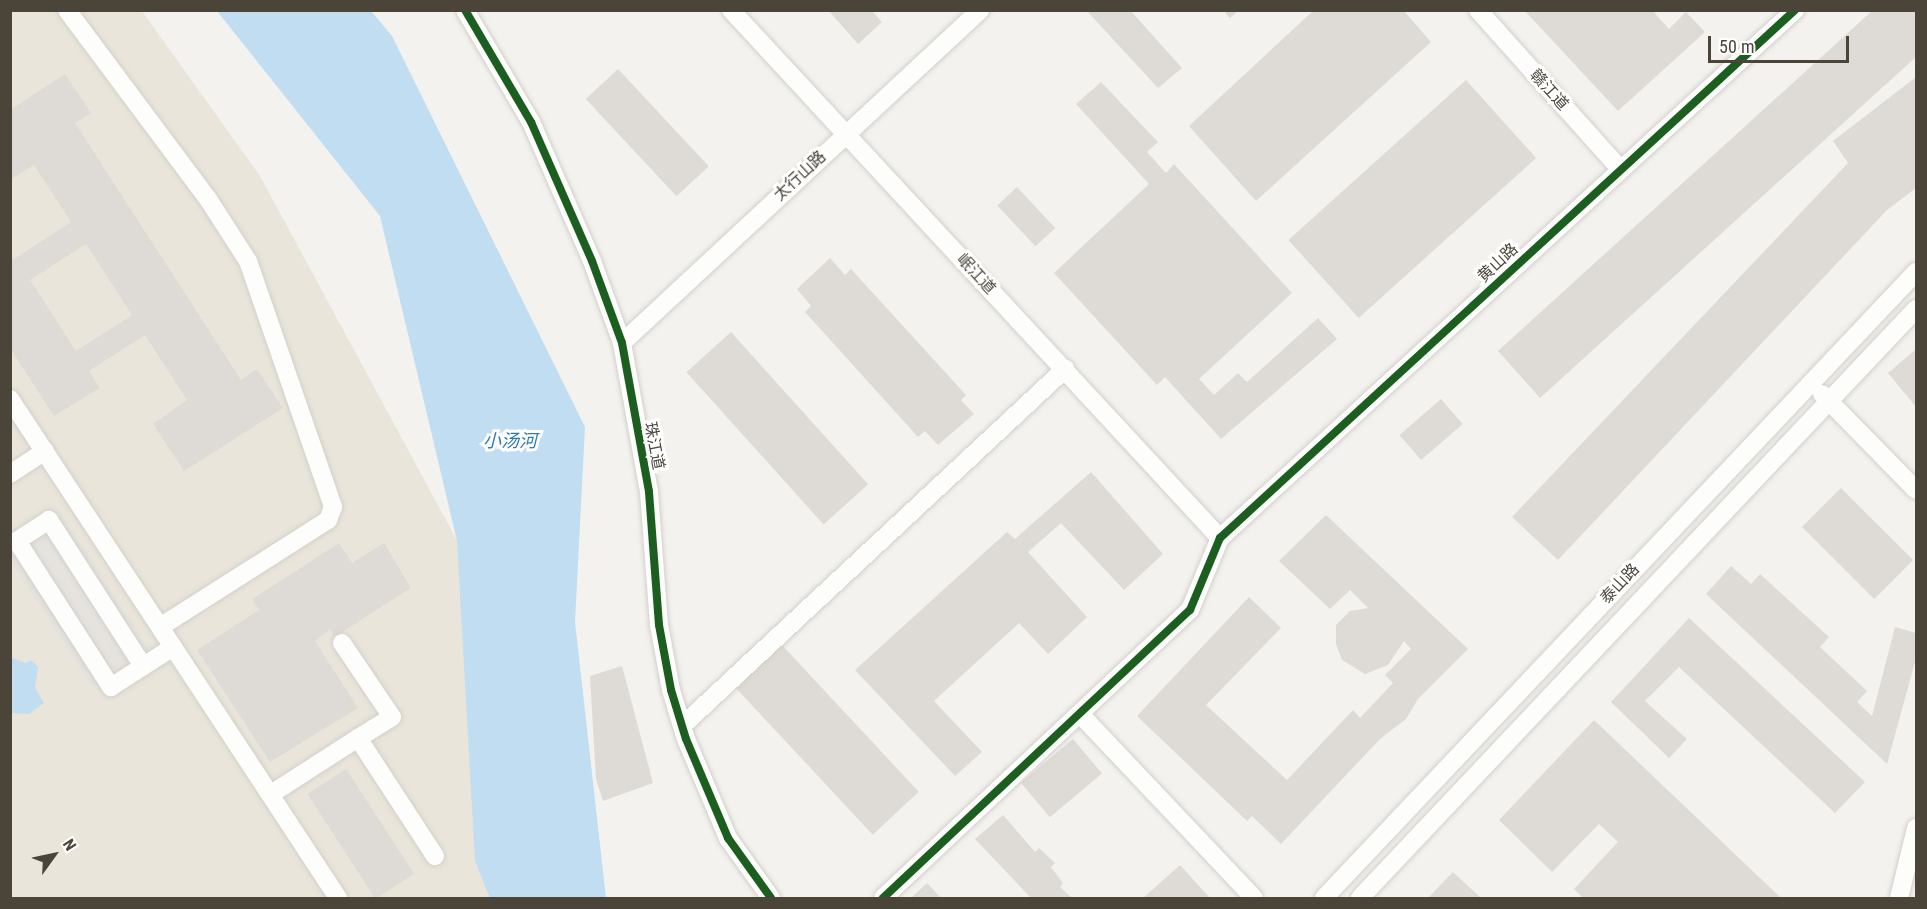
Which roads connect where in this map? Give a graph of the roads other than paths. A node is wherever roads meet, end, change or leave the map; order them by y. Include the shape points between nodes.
1 (67, 10) edge
2 (465, 10) edge
3 (731, 10) edge
4 (980, 10) edge
5 (1478, 10) edge
6 (1796, 10) edge
7 (845, 134) junction
8 (1620, 169) junction
9 (1917, 272) edge
10 (1917, 309) edge
11 (622, 343) junction
12 (1065, 369) junction
13 (1810, 381) junction
14 (10, 399) edge
15 (1830, 401) junction
16 (45, 451) junction
17 (10, 474) edge
18 (1917, 490) edge
19 (1220, 538) junction
20 (160, 627) junction
21 (342, 643) dead end
22 (173, 647) junction
23 (143, 666) junction
24 (1080, 714) junction
25 (682, 726) junction
26 (358, 738) junction
27 (271, 794) junction
28 (1917, 828) edge
29 (435, 856) dead end
30 (338, 898) edge
31 (771, 898) edge
32 (883, 898) edge
33 (1254, 898) edge
34 (1324, 898) edge
35 (1360, 898) edge
36 (1899, 898) edge

1 - 20 street via 208,199 248,261 333,507 328,520
2 - 11 street, 珠江道 via 531,122 592,261
3 - 7 street, 岷江道
4 - 7 street, 太行山路
5 - 8 street, 赣江道
6 - 8 street, 黄山路
7 - 11 street, 太行山路
7 - 12 street, 岷江道
8 - 19 street, 黄山路
9 - 13 street, 泰山路
10 - 15 street
11 - 25 street, 珠江道 via 649,492 659,625
12 - 19 street, 岷江道
12 - 25 street
13 - 15 street
13 - 34 street, 泰山路
14 - 16 street
15 - 18 street
15 - 35 street
16 - 17 street
16 - 20 street
19 - 24 street via 1190,610
20 - 22 street
21 - 26 street via 392,717
22 - 23 street
22 - 27 street
23 - 23 street via 111,687 17,541 49,520
24 - 32 street
24 - 33 street
25 - 31 street, 珠江道 via 728,838
26 - 27 street
26 - 29 street
27 - 30 street
28 - 36 street

